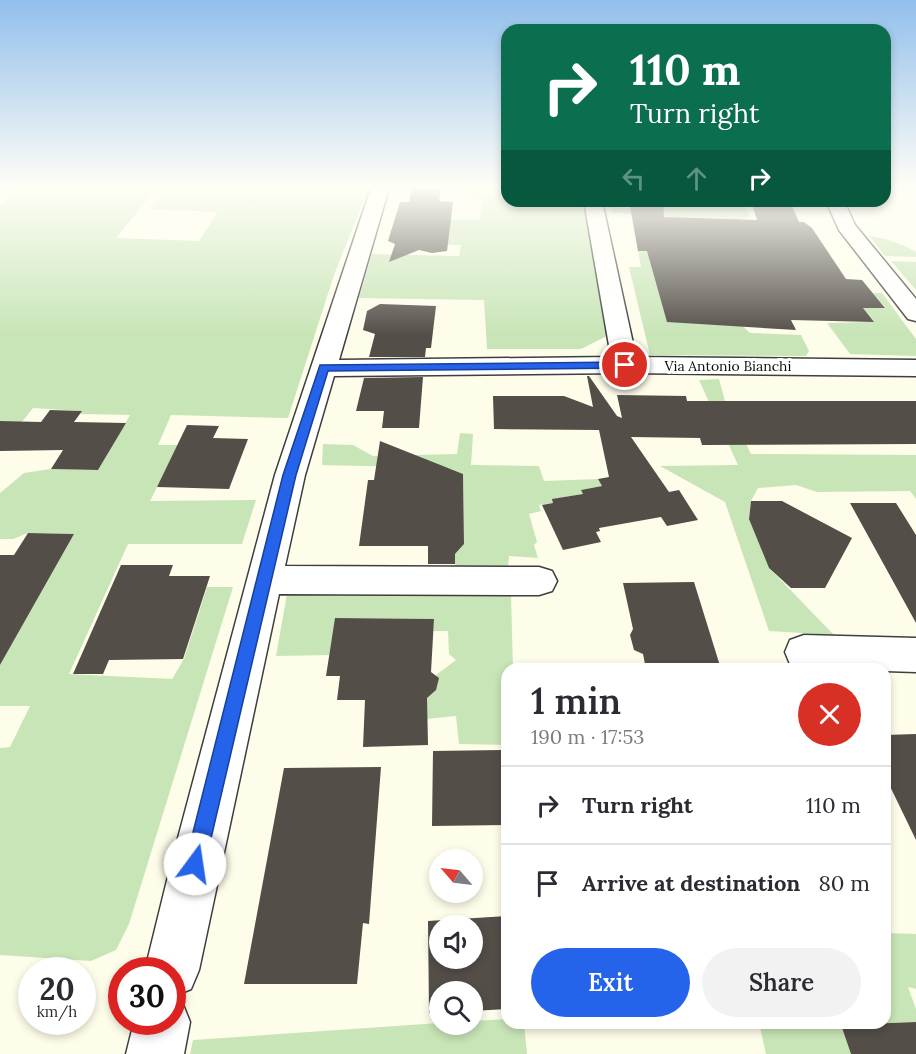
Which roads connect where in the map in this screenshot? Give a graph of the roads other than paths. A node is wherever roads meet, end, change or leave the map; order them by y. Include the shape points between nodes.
1 (365, 237) edge
2 (600, 237) edge
3 (855, 237) edge
4 (916, 314) edge
5 (625, 365) junction
6 (324, 368) junction
7 (916, 368) edge
8 (264, 580) junction
9 (539, 581) dead end
10 (804, 652) dead end
11 (916, 655) edge
12 (175, 957) edge
13 (159, 1035) edge
14 (155, 1054) edge

1 - 6 street
2 - 5 street
3 - 4 street
5 - 6 street, Via Antonio Bianchi
5 - 7 street, Via Antonio Bianchi
6 - 8 street via 290,475
8 - 9 street
8 - 12 street
10 - 11 street
13 - 14 street

